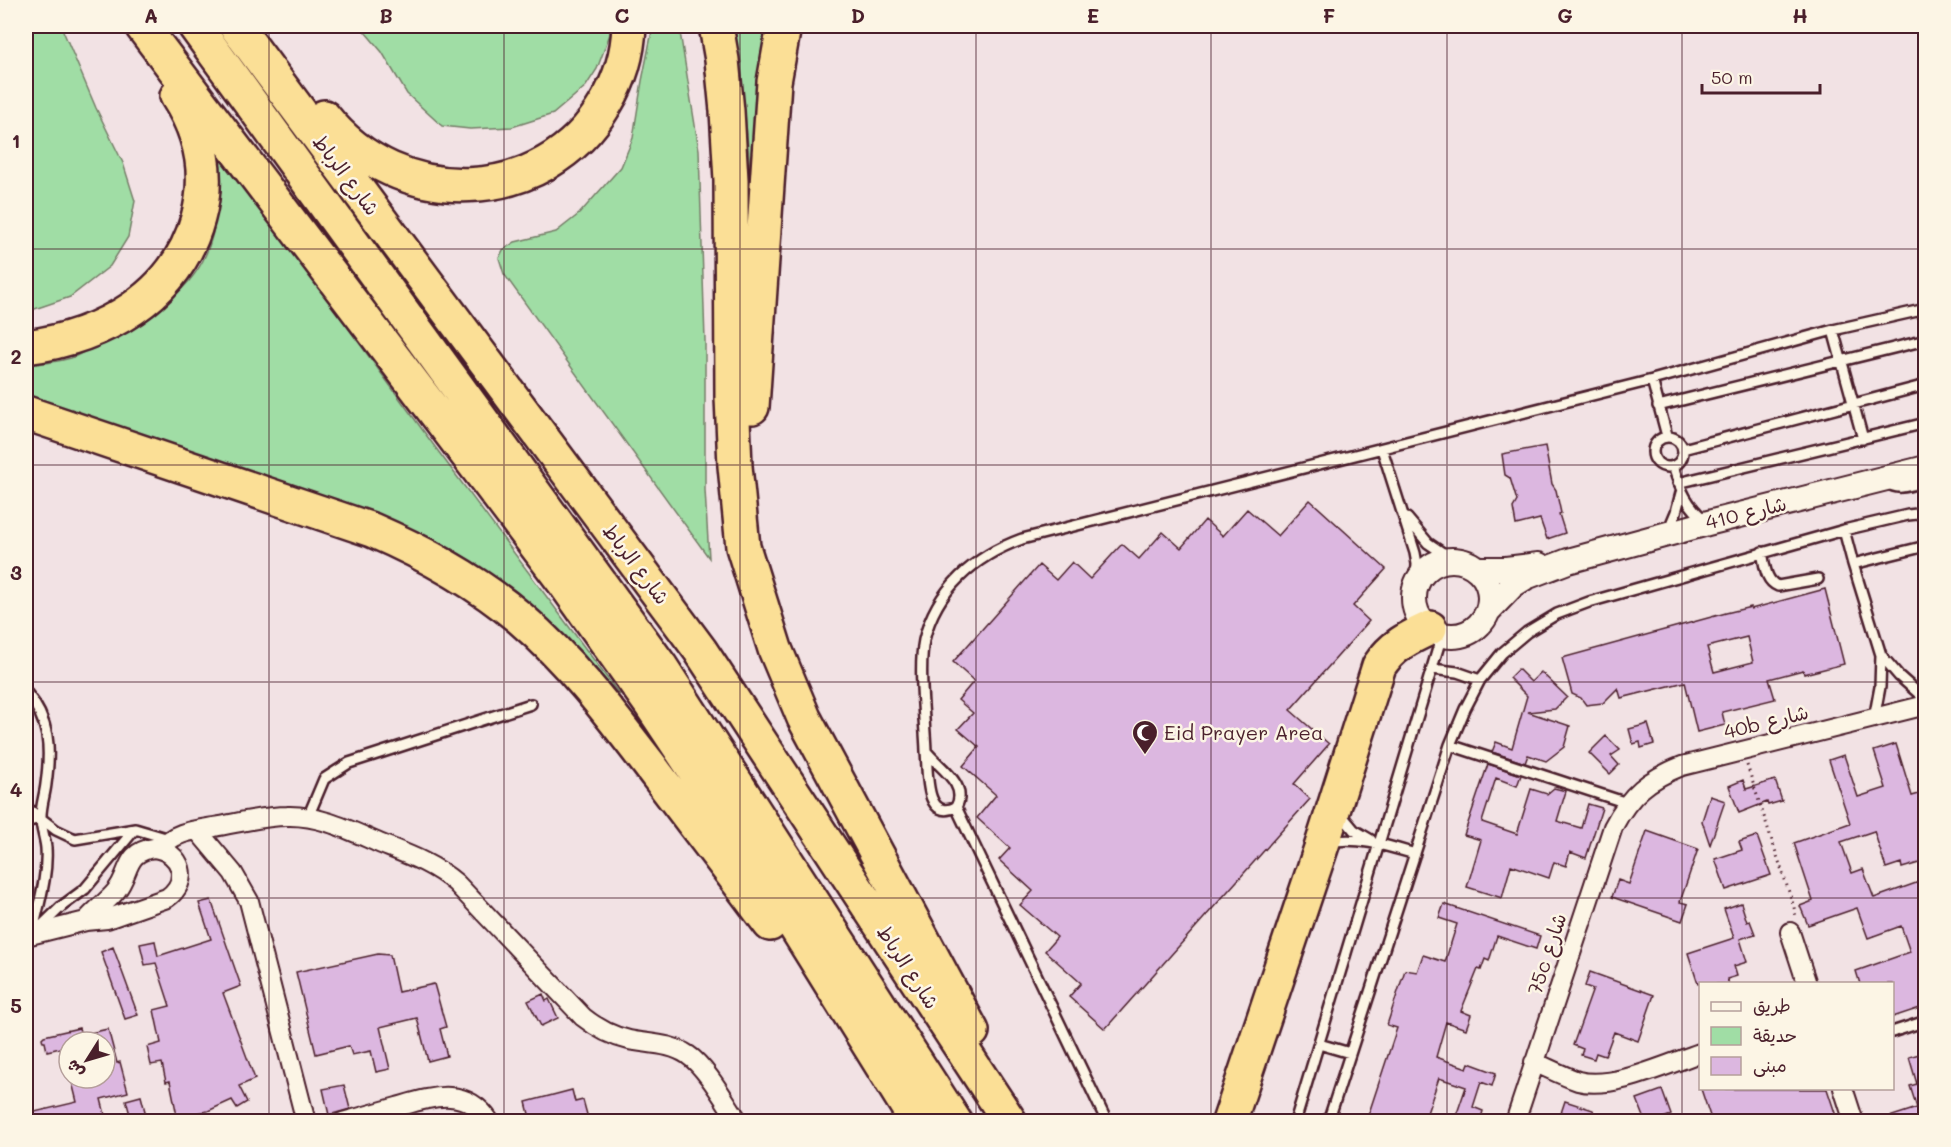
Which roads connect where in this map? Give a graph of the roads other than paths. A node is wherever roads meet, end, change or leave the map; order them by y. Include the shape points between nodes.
1 (129, 26) edge
2 (142, 26) edge
3 (195, 26) edge
4 (236, 26) edge
5 (629, 26) edge
6 (716, 26) edge
7 (784, 26) edge
8 (256, 54) junction
9 (1926, 309) edge
10 (1833, 330) junction
11 (1926, 340) edge
12 (26, 347) edge
13 (1841, 360) junction
14 (1652, 380) junction
15 (1926, 385) edge
16 (1853, 404) junction
17 (1659, 406) junction
18 (26, 413) edge
19 (1926, 423) edge
20 (26, 435) edge
21 (1667, 436) junction
22 (1863, 439) junction
23 (1382, 448) junction
24 (1683, 449) junction
25 (1672, 466) junction
26 (1926, 468) edge
27 (1885, 478) junction
28 (1926, 481) edge
29 (1678, 483) junction
30 (257, 491) junction
31 (1682, 494) junction
32 (1401, 510) junction
33 (1926, 513) edge
34 (1708, 523) junction
35 (1844, 530) junction
36 (1666, 534) junction
37 (1926, 546) edge
38 (743, 547) junction
39 (1762, 552) junction
40 (1454, 560) junction
41 (1568, 561) junction
42 (1853, 564) junction
43 (1478, 569) junction
44 (1818, 579) dead end
45 (1416, 585) junction
46 (1489, 610) junction
47 (1436, 631) junction
48 (1881, 655) junction
49 (1432, 669) junction
50 (1480, 680) junction
51 (26, 692) edge
52 (1926, 700) edge
53 (531, 704) dead end
54 (1926, 705) edge
55 (1874, 719) junction
56 (1450, 745) junction
57 (926, 751) junction
58 (1627, 803) junction
59 (1334, 804) junction
60 (26, 807) edge
61 (956, 807) junction
62 (308, 817) junction
63 (40, 818) junction
64 (26, 822) edge
65 (135, 828) junction
66 (197, 830) junction
67 (165, 844) junction
68 (1379, 844) junction
69 (1322, 845) junction
70 (1415, 854) junction
71 (86, 921) junction
72 (29, 936) edge
73 (1792, 936) road end
74 (1806, 982) edge
75 (1926, 1021) edge
76 (1894, 1032) edge
77 (1319, 1044) junction
78 (1350, 1053) junction
79 (1699, 1054) edge
80 (1534, 1062) junction
81 (896, 1089) junction
82 (1843, 1090) edge
83 (1010, 1121) edge
84 (306, 1122) edge
85 (343, 1122) edge
86 (490, 1122) edge
87 (739, 1122) edge
88 (917, 1122) edge
89 (955, 1122) edge
90 (1107, 1122) edge
91 (1229, 1122) edge
92 (1295, 1122) edge
93 (1328, 1122) edge
94 (1515, 1122) edge
95 (1854, 1122) edge

1 - 12 highway via 185,108 198,138 204,185 193,238 175,270 135,306 95,329
2 - 81 highway via 563,581 744,844
3 - 89 highway, شارع الرباط via 660,667
4 - 8 highway, شارع الرباط
5 - 8 highway via 619,75 587,131 560,155 526,173 468,185 419,180 374,161 342,138 284,68
6 - 38 highway via 731,180 732,397
7 - 38 highway via 773,93
8 - 83 highway, شارع الرباط via 700,650
9 - 10 lane
10 - 13 lane
10 - 14 lane
11 - 13 lane
13 - 16 lane
13 - 17 lane
14 - 17 lane
14 - 23 lane
15 - 16 lane
16 - 22 lane
16 - 24 lane
17 - 21 lane
18 - 30 highway
19 - 22 lane
20 - 30 highway
21 - 24 lane via 1677,439
21 - 25 lane via 1657,441 1653,452 1661,466
22 - 29 lane
23 - 32 lane
23 - 57 lane via 1022,539 982,557 946,591 932,615 924,642
24 - 25 lane via 1681,460
25 - 29 lane
26 - 27 street, شارع 410
27 - 28 lane via 1899,488
27 - 34 street, شارع 410
29 - 31 lane
30 - 81 highway via 372,530 449,568 485,591 551,647 613,717
31 - 34 lane
31 - 36 lane
32 - 40 lane via 1428,543
32 - 45 lane via 1415,553
33 - 35 lane
34 - 36 street, شارع 410
35 - 39 lane
35 - 42 lane
36 - 41 street, شارع 410
37 - 42 lane
38 - 83 highway via 775,649 804,718 958,1001
39 - 44 lane via 1773,584
39 - 50 lane via 1557,614 1510,646
40 - 43 street
40 - 45 street via 1431,566
41 - 43 street, شارع 410
41 - 46 street, شارع 410 via 1526,577
42 - 48 lane
43 - 46 street via 1490,595
45 - 47 street via 1416,609 1421,620
46 - 47 street via 1471,632 1457,636
47 - 49 lane
47 - 59 highway via 1395,645 1378,666
48 - 52 lane
48 - 55 lane
49 - 50 lane
49 - 68 lane
50 - 56 lane
51 - 63 lane via 44,720 49,744
53 - 62 lane via 349,763 324,779
54 - 55 street, 40b شارع
55 - 58 street, 40b شارع via 1683,766 1652,780
56 - 58 lane
56 - 70 lane
57 - 61 lane via 958,787
57 - 61 lane via 934,804 941,809
58 - 80 street, 75c شارع via 1608,839
59 - 68 lane via 1354,830
59 - 69 highway
60 - 63 lane
61 - 90 lane
62 - 66 street via 286,816
62 - 87 street via 330,822 445,874 583,1017 612,1036 666,1046 688,1055 704,1071
63 - 64 lane
63 - 65 lane via 75,839
63 - 72 lane via 46,874
65 - 67 lane
65 - 72 lane via 85,890
66 - 67 street
66 - 84 street via 233,873 249,901
67 - 71 street via 134,857 118,890
67 - 71 street via 180,869 180,882 172,894 116,916
68 - 69 lane via 1339,840
68 - 70 lane
68 - 77 lane
69 - 91 highway
70 - 78 lane
71 - 72 street
73 - 74 street
75 - 76 lane
77 - 78 lane
77 - 92 lane
78 - 93 lane
79 - 80 street via 1612,1082 1595,1083 1578,1081
80 - 94 street, 75c شارع
81 - 88 highway
82 - 95 street
85 - 86 street via 440,1096 464,1099 486,1114

